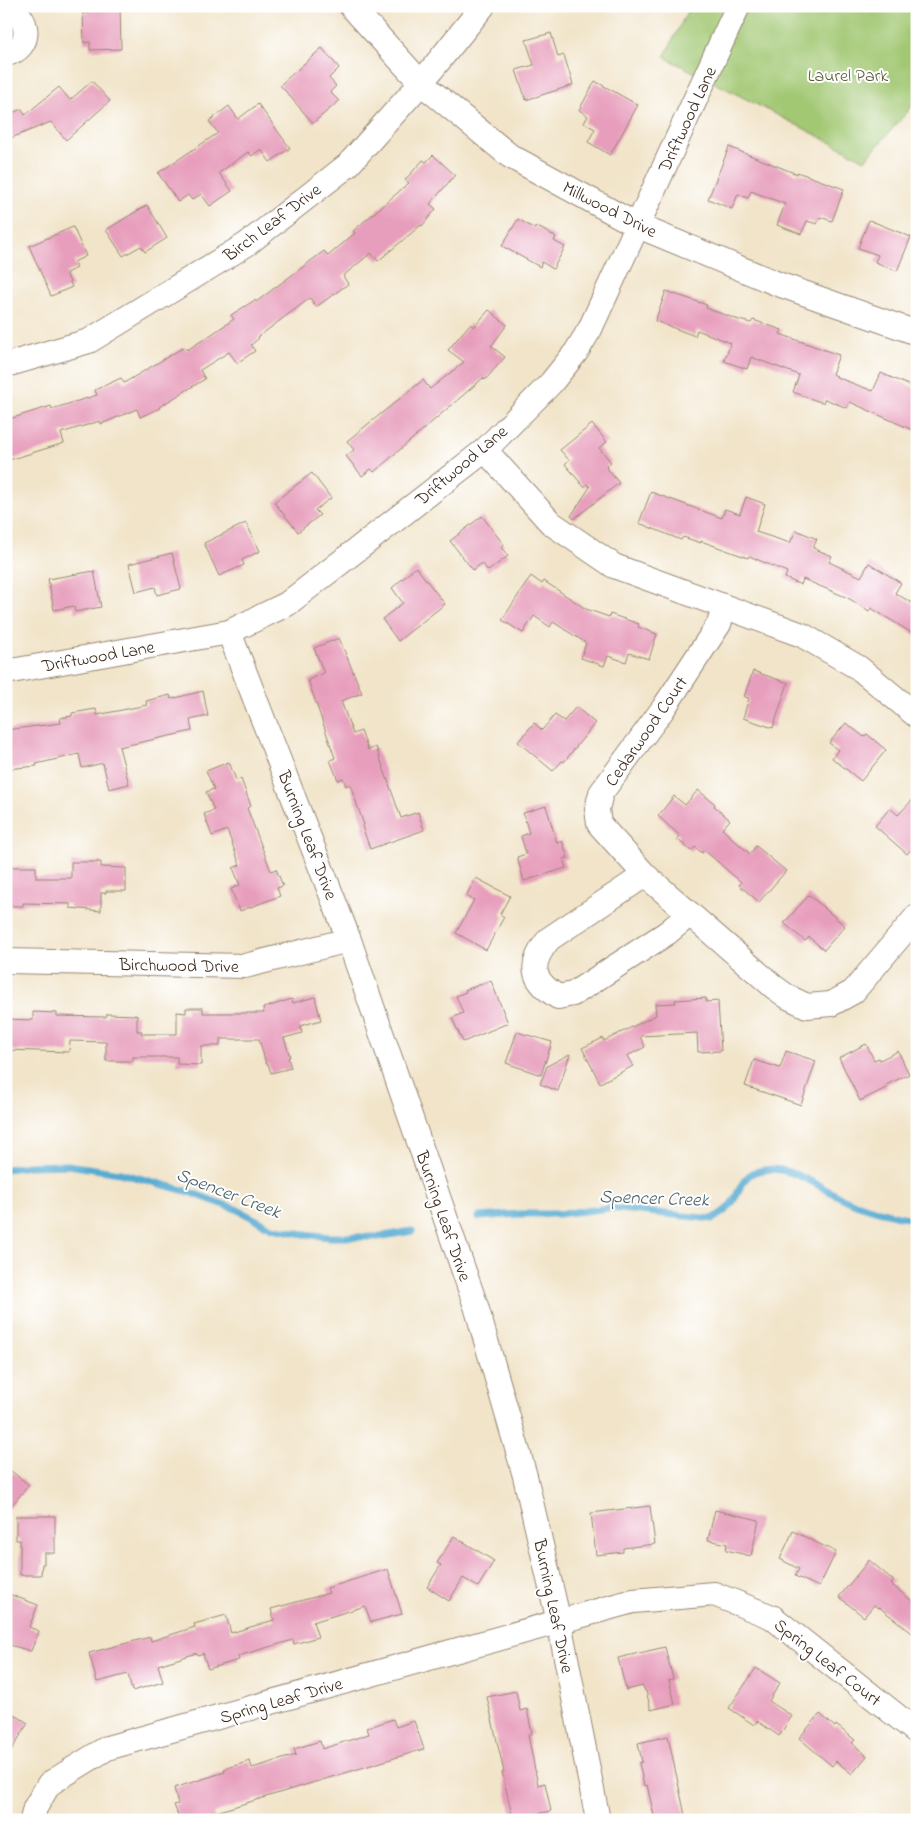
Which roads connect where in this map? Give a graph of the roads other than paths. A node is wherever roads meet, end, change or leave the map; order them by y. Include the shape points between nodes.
1 (352, 6) edge
2 (483, 6) edge
3 (738, 6) edge
4 (6, 7) edge
5 (6, 54) edge
6 (421, 83) junction
7 (638, 226) junction
8 (917, 333) edge
9 (6, 365) edge
10 (485, 450) junction
11 (724, 608) junction
12 (229, 632) junction
13 (6, 672) edge
14 (917, 716) edge
15 (645, 875) junction
16 (690, 914) junction
17 (917, 916) edge
18 (349, 940) junction
19 (6, 961) edge
20 (559, 1622) junction
21 (917, 1732) edge
22 (32, 1820) edge
23 (598, 1820) edge

1 - 6 street, Millwood Drive
2 - 6 street, Birch Leaf Drive
3 - 7 street, Driftwood Lane
4 - 5 street via 20,15 26,29 17,50
6 - 7 street, Millwood Drive via 510,156
6 - 9 street, Birch Leaf Drive via 348,165 247,244 89,341
7 - 8 street, Millwood Drive via 778,284
7 - 10 street, Driftwood Lane via 576,352 551,383
10 - 11 street via 551,523 614,566
10 - 12 street, Driftwood Lane via 286,604
11 - 14 street via 802,635 859,668
11 - 15 street, Cedarwood Court via 719,624 663,710 601,794 597,809 599,824
12 - 13 street, Driftwood Lane
12 - 18 street, Burning Leaf Drive
15 - 16 street, Cedarwood Court
15 - 16 street via 549,939 534,965 546,989 558,997 573,994 668,933
16 - 17 street, Cedarwood Court via 774,987 807,1006 831,1004 853,992
18 - 19 street, Birchwood Drive via 245,966
18 - 20 street, Burning Leaf Drive via 476,1306 525,1476
20 - 21 street, Spring Leaf Court via 633,1601 714,1594 772,1617
20 - 22 street, Spring Leaf Drive via 107,1748 49,1784
20 - 23 street, Burning Leaf Drive

